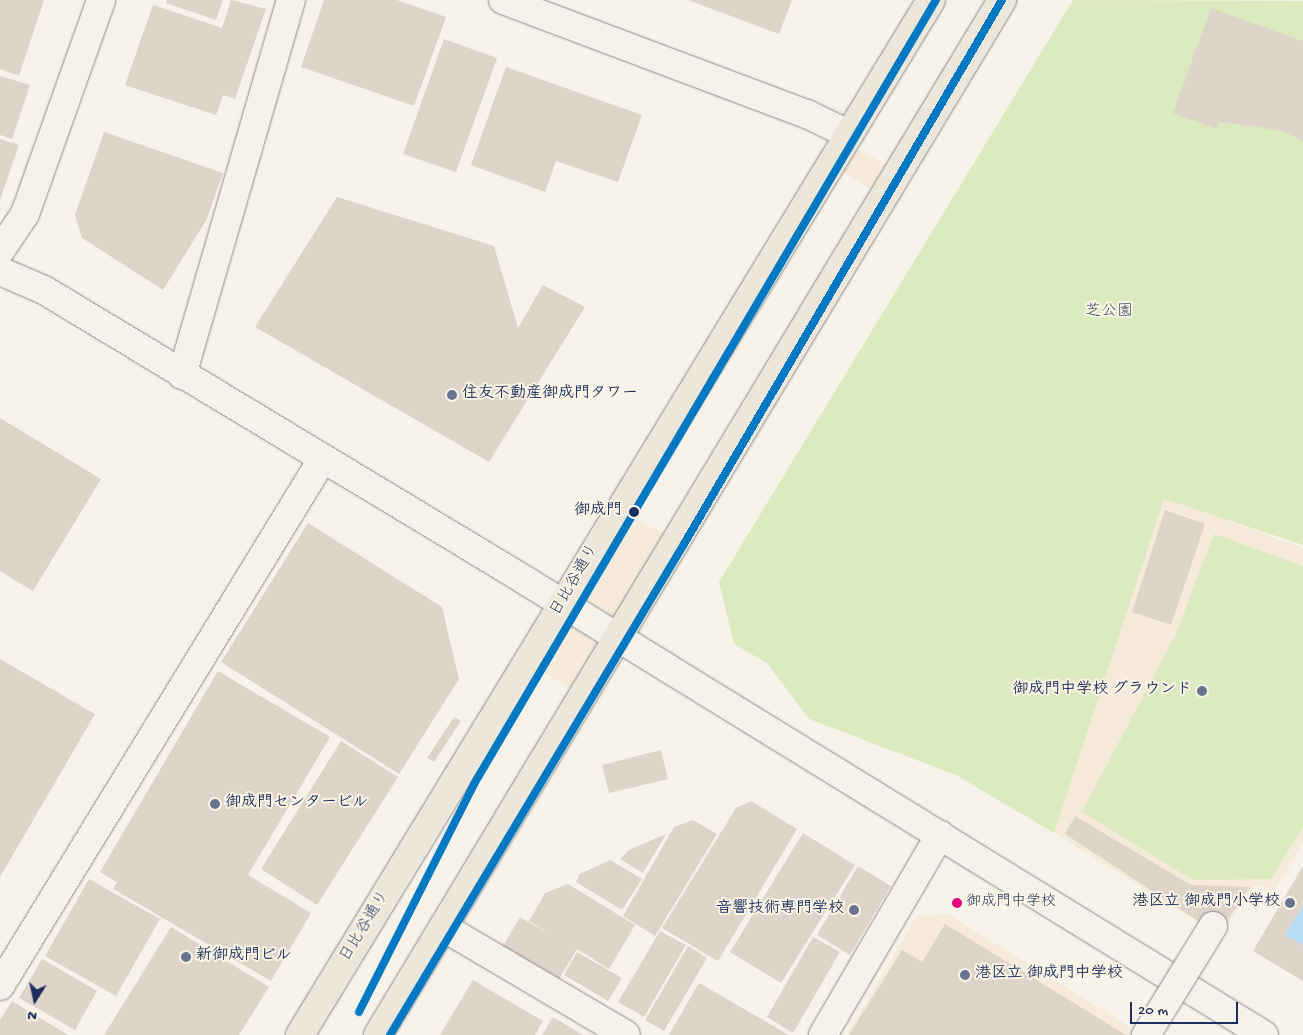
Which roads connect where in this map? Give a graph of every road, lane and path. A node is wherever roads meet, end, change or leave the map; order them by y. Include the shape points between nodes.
1 (101, 0) edge
2 (291, 0) edge
3 (503, 0) edge
4 (930, 0) edge
5 (1002, 0) edge
6 (848, 134) junction
7 (0, 251) edge
8 (0, 270) edge
9 (182, 375) junction
10 (322, 460) junction
11 (563, 604) junction
12 (617, 636) junction
13 (940, 835) junction
14 (1213, 926) dead end
15 (443, 927) junction
16 (0, 986) edge
17 (300, 1035) edge
18 (378, 1035) edge
19 (626, 1035) edge
20 (823, 1035) edge
21 (1146, 1035) edge
22 (1264, 1035) edge

1 - 7 street via 25,214
2 - 9 street
3 - 6 street via 807,114
4 - 6 main road, 日比谷通り
5 - 12 main road
6 - 11 main road, 日比谷通り
8 - 9 street via 44,290
9 - 10 street
10 - 11 street
10 - 16 street
11 - 12 street
11 - 17 main road, 日比谷通り
12 - 13 street
12 - 15 main road
13 - 20 street
13 - 22 street
14 - 21 street, bridge
15 - 18 main road
15 - 19 street

